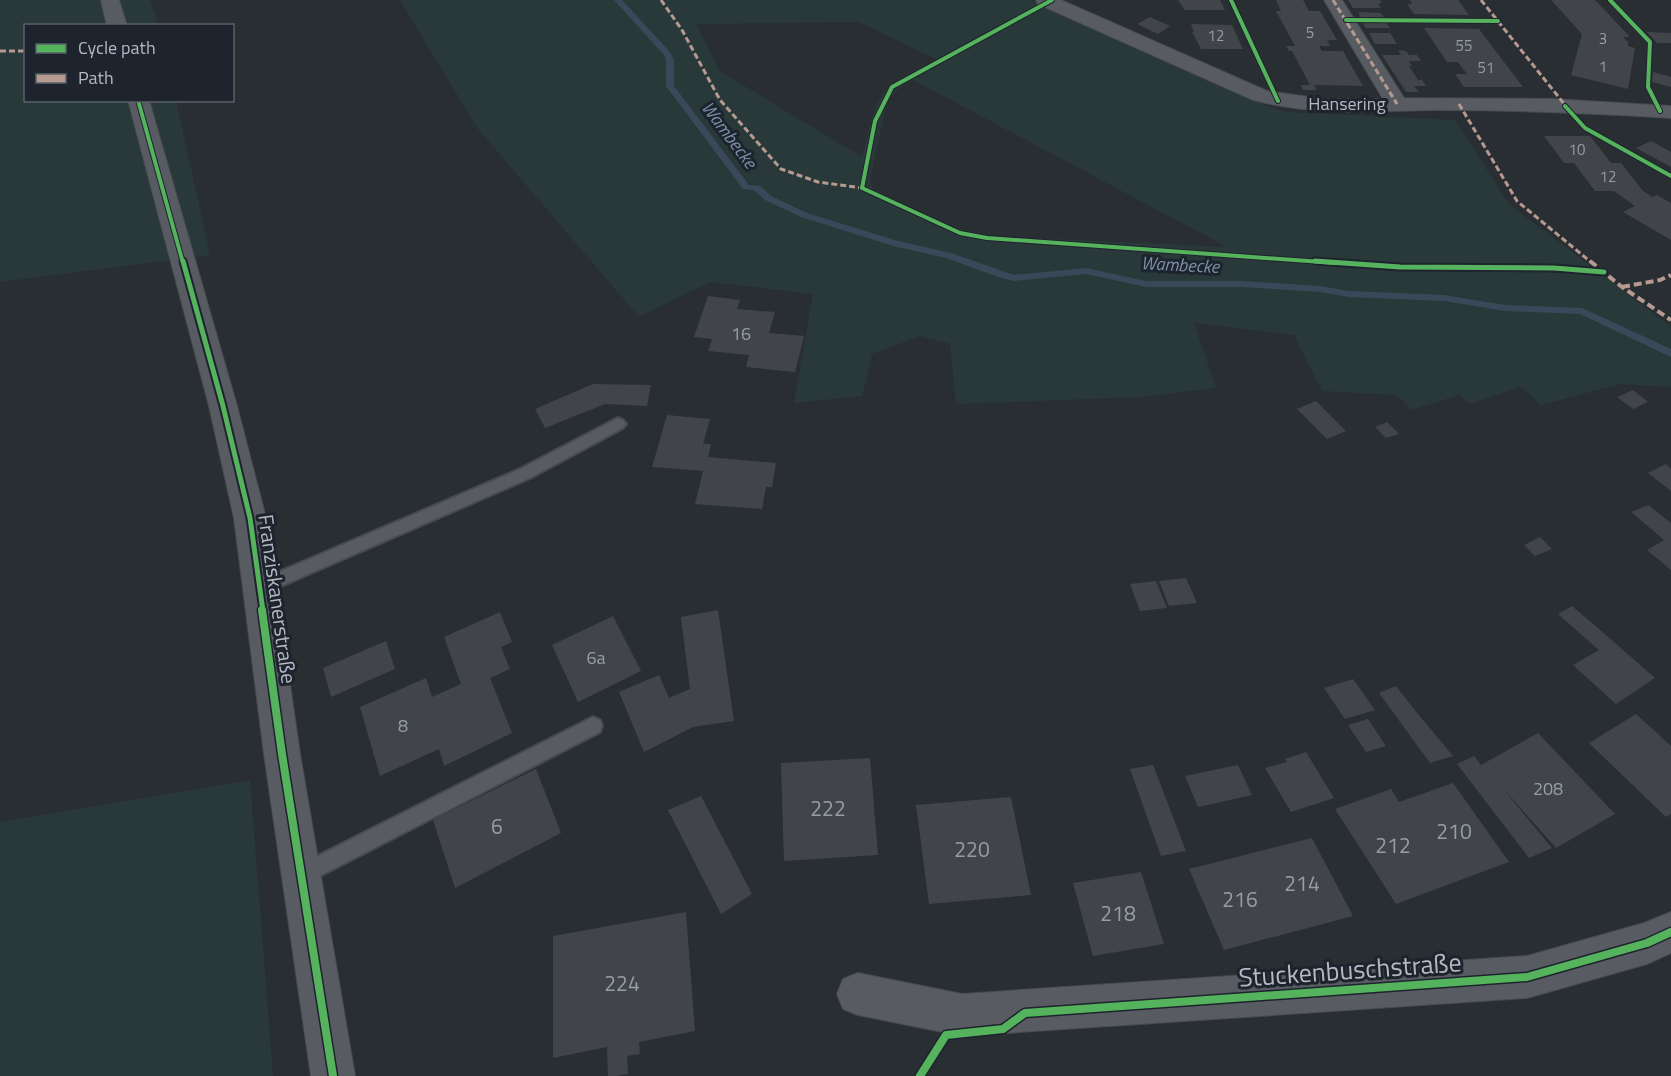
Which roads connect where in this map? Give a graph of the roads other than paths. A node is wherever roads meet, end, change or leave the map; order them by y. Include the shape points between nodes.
1 (110, 0) edge
2 (1045, 0) edge
3 (1334, 0) edge
4 (116, 24) edge
5 (139, 102) edge
6 (1397, 104) junction
7 (1671, 112) edge
8 (618, 424) dead end
9 (259, 588) junction
10 (593, 726) dead end
11 (301, 875) junction
12 (1671, 932) edge
13 (858, 994) dead end
14 (333, 1076) edge

1 - 4 street
2 - 6 street, Hansering via 1260,96 1302,105
3 - 6 street
5 - 9 street, Franziskanerstraße via 223,406 250,518
6 - 7 street, Hansering
8 - 9 lane via 524,474
9 - 11 street, Franziskanerstraße
10 - 11 lane
11 - 14 street, Franziskanerstraße
12 - 13 street, Stuckenbuschstraße via 1647,943 1527,977 962,1015

